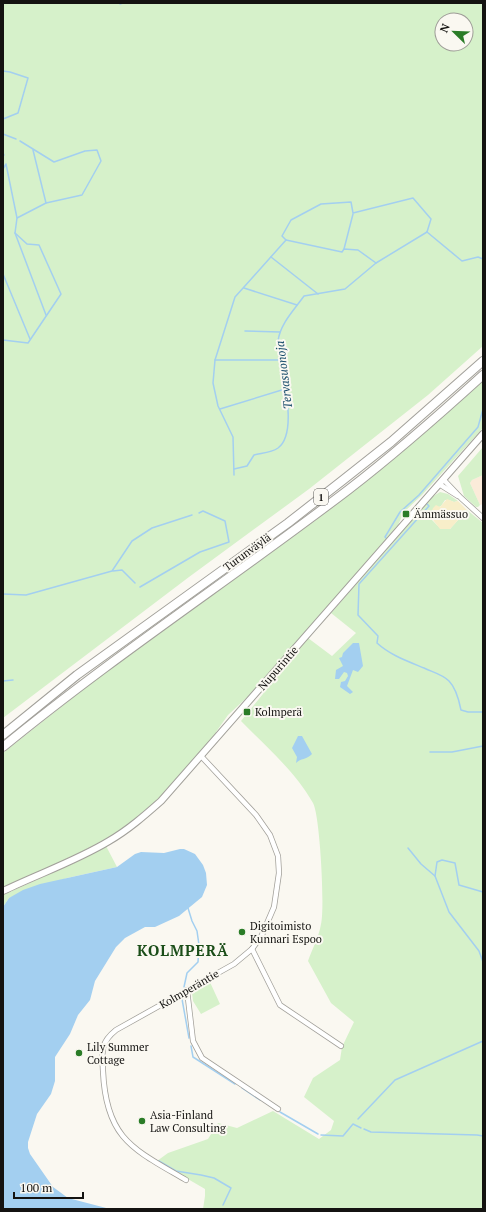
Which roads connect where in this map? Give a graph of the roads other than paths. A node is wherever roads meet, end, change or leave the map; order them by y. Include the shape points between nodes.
1 (483, 361) edge
2 (483, 375) edge
3 (483, 434) edge
4 (443, 479) junction
5 (439, 484) junction
6 (461, 498) junction
7 (483, 518) edge
8 (3, 734) edge
9 (3, 747) edge
10 (201, 756) junction
11 (3, 891) edge
12 (252, 949) junction
13 (187, 990) junction
14 (341, 1046) dead end
15 (278, 1109) dead end
16 (186, 1180) dead end

1 - 8 highway, Turunväylä / 1 via 391,442 337,485 77,675
2 - 9 highway, Turunväylä / 1 via 350,489 86,682
3 - 4 main road, Nupurintie
4 - 5 main road, Nupurintie
4 - 6 street
5 - 6 street
5 - 10 main road, Nupurintie
6 - 7 street
10 - 11 main road, Nupurintie via 137,822 109,841 76,858
10 - 12 street, Kolmperäntie via 256,815 270,835 278,856 279,873 274,907 262,935
12 - 13 street, Kolmperäntie via 234,964
12 - 14 street via 280,1005
13 - 15 street via 193,1041 202,1058
13 - 16 street, Kolmperäntie via 113,1033 105,1040 102,1058 107,1105 117,1127 129,1143 140,1152

